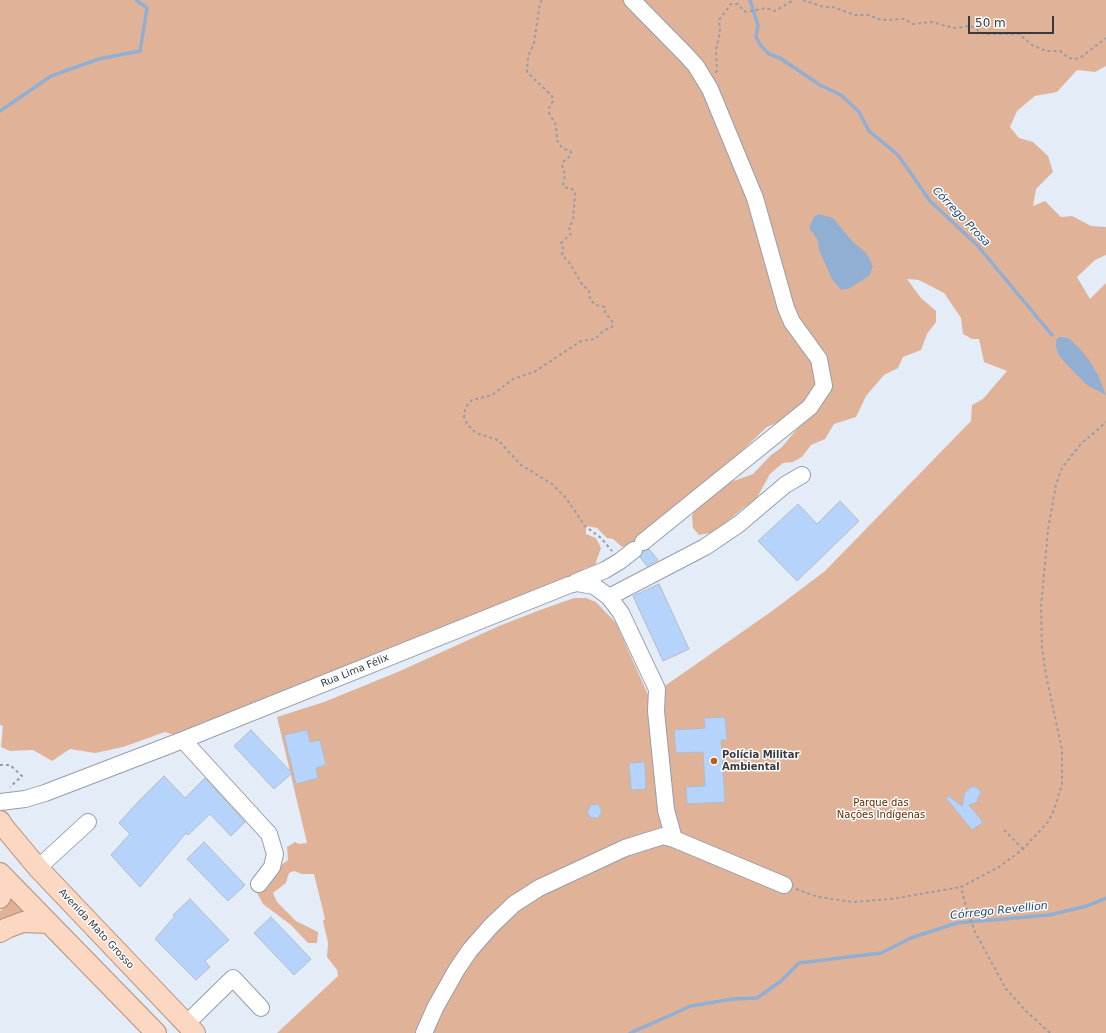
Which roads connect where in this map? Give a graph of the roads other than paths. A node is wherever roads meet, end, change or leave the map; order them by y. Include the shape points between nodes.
1 (632, 0) edge
2 (802, 475) dead end
3 (569, 585) junction
4 (609, 597) junction
5 (183, 740) junction
6 (0, 802) edge
7 (0, 821) edge
8 (88, 822) dead end
9 (674, 839) junction
10 (38, 868) junction
11 (2, 884) edge
12 (258, 884) dead end
13 (784, 885) road end
14 (49, 923) junction
15 (0, 932) edge
16 (261, 1008) dead end
17 (185, 1023) edge
18 (155, 1032) edge
19 (424, 1033) edge

1 - 3 street via 696,66 710,89 755,198 786,308 792,322 819,359 824,386 810,407 620,561
2 - 4 street via 785,485 739,524 705,548
3 - 4 street, Rua Lima Félix via 577,583 594,586
3 - 5 street, Rua Lima Félix
4 - 9 street, Rua Lima Félix via 621,613 657,689 656,711 666,810
5 - 6 street, Rua Lima Félix via 45,793
5 - 12 street via 269,834 275,854 274,860 272,867
7 - 10 main road, Avenida Mato Grosso
8 - 10 street
9 - 13 street
9 - 19 street via 663,836 626,848 539,888 514,904 466,956 435,1008
10 - 17 main road, Avenida Mato Grosso
11 - 14 main road
14 - 15 main road via 23,922
14 - 18 main road
16 - 17 street via 234,978
17 - 18 main road

